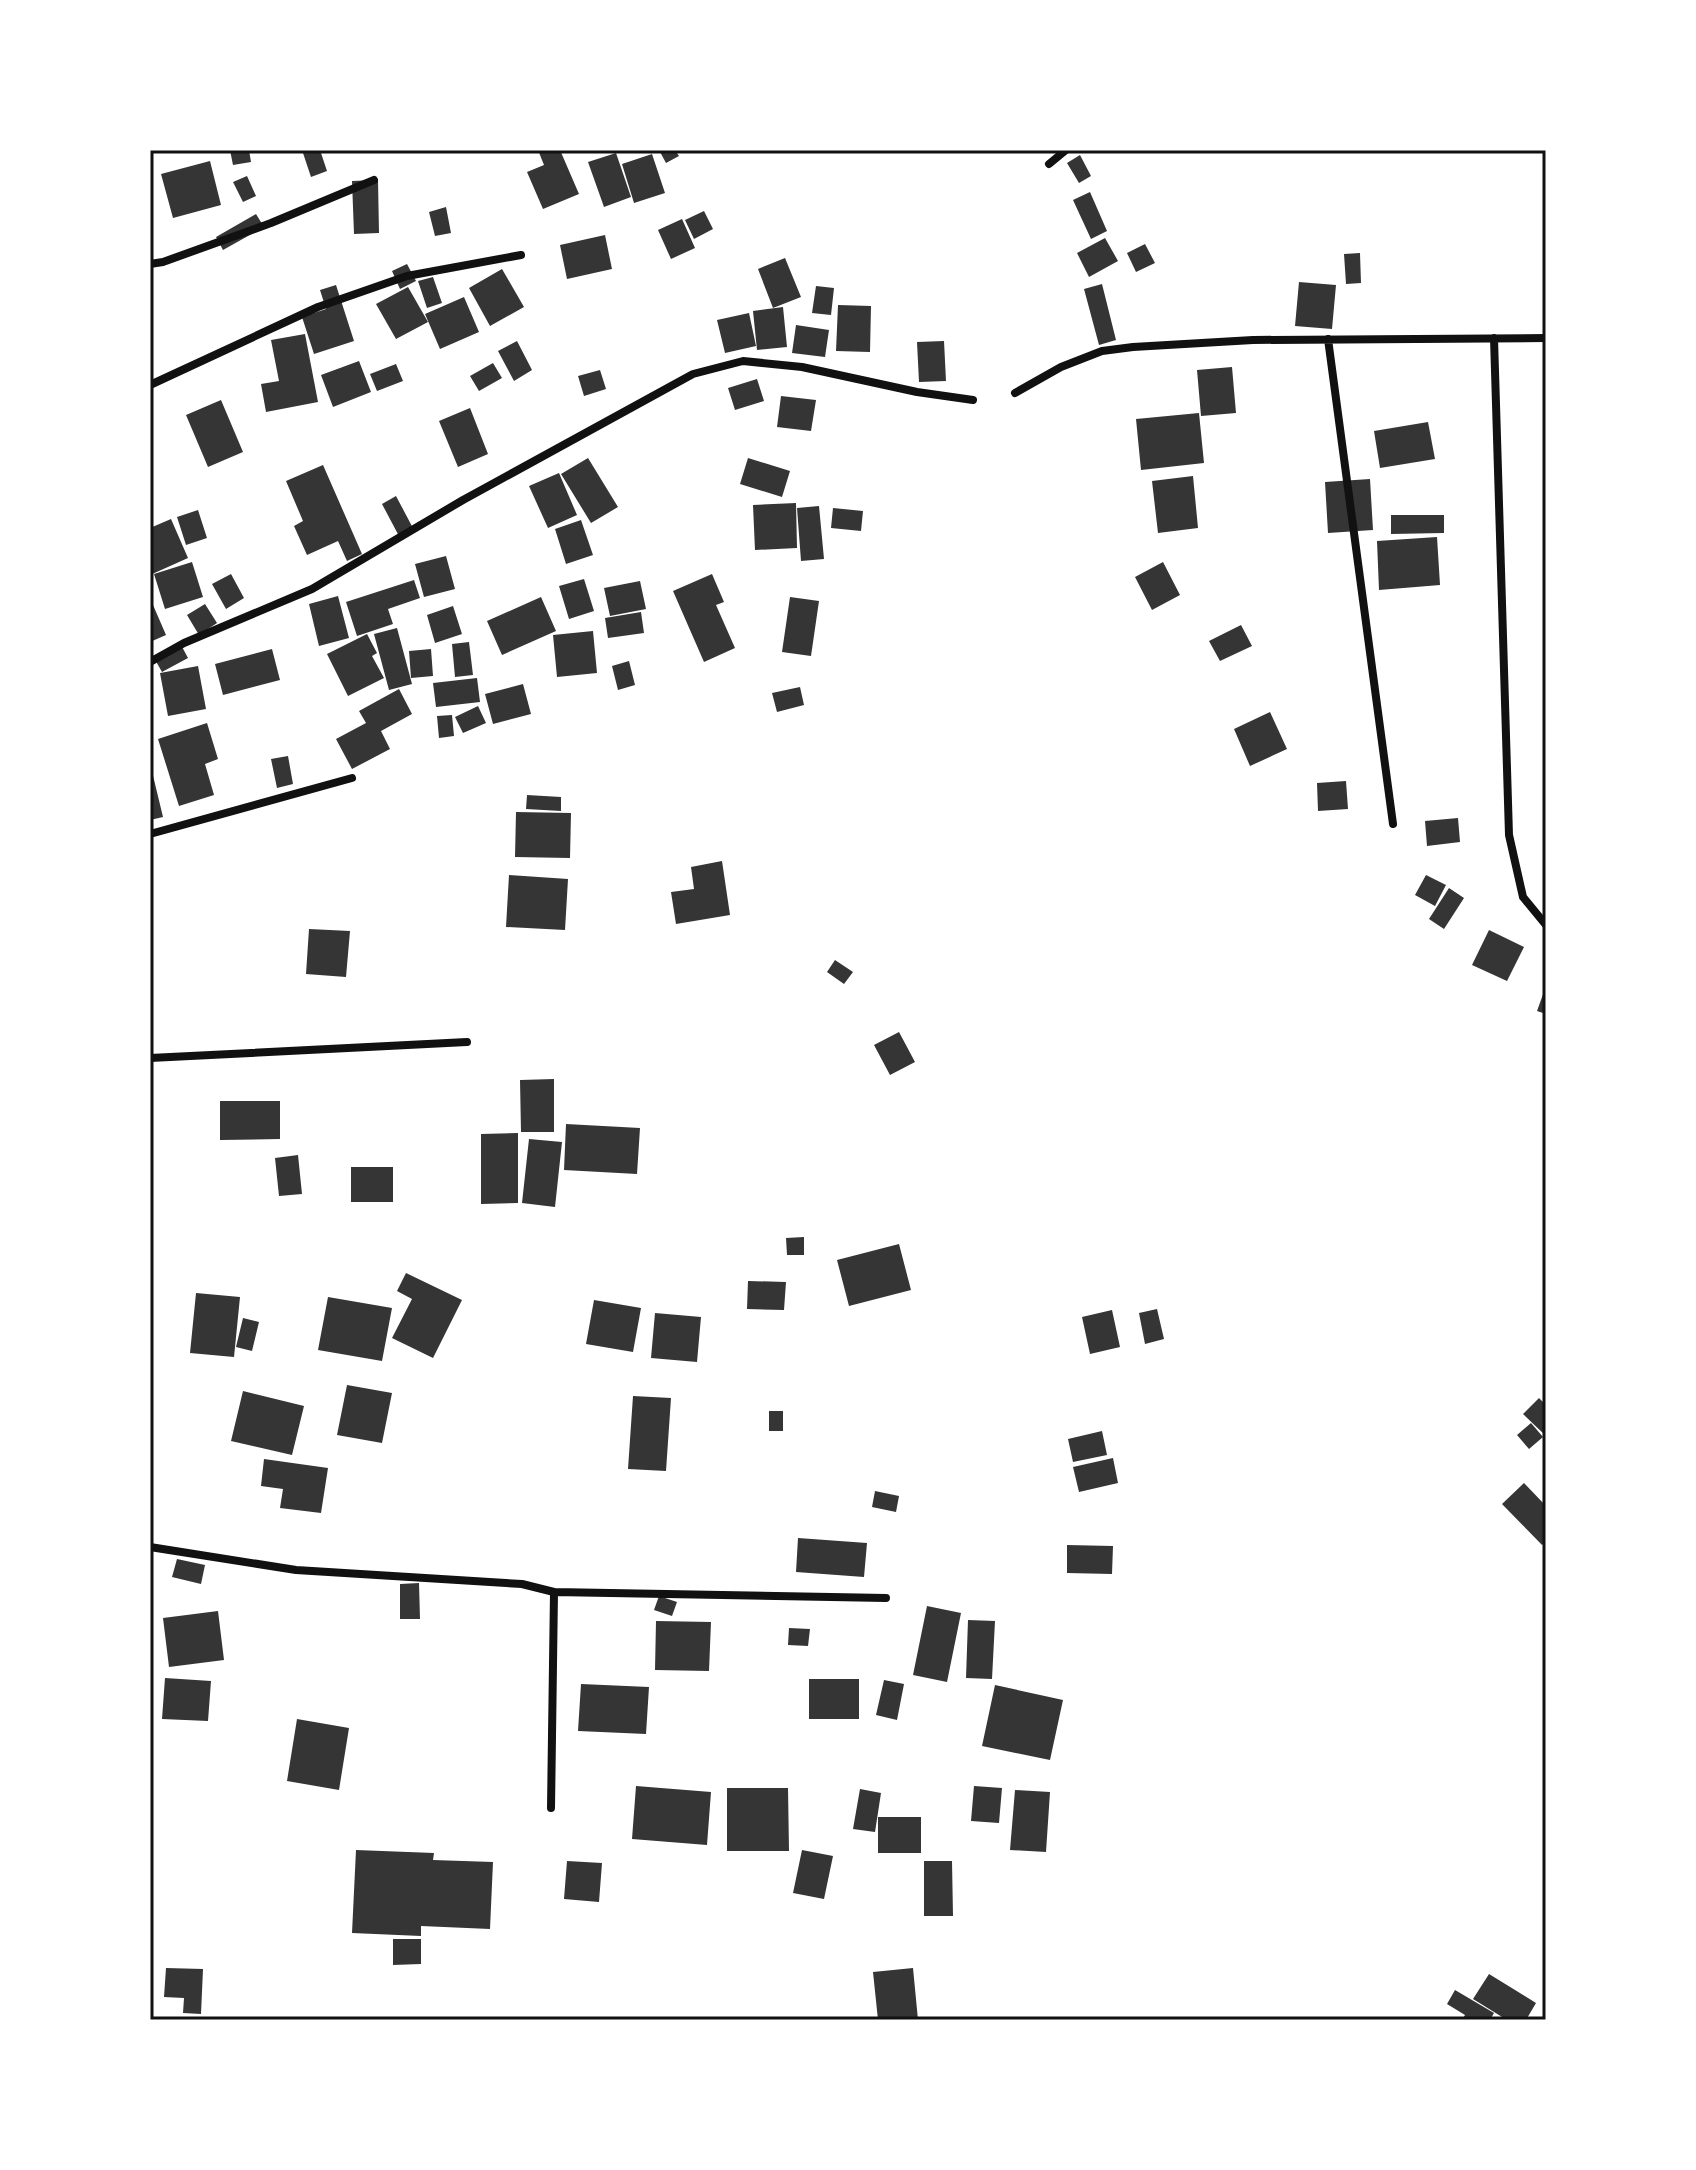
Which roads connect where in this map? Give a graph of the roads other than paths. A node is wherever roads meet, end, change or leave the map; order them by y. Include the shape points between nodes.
1 (1066, 150) edge
2 (1049, 164) dead end
3 (374, 180) dead end
4 (521, 255) dead end
5 (150, 264) edge
6 (1494, 338) junction
7 (1546, 338) edge
8 (1328, 339) junction
9 (150, 385) edge
10 (1015, 393) dead end
11 (973, 400) dead end
12 (150, 662) edge
13 (352, 778) dead end
14 (1393, 824) dead end
15 (150, 834) edge
16 (1546, 925) edge
17 (467, 1042) dead end
18 (150, 1058) edge
19 (150, 1547) edge
20 (554, 1592) junction
21 (886, 1598) dead end
22 (551, 1808) dead end

1 - 2 street
3 - 5 street via 271,223
4 - 9 street via 407,276 318,307
6 - 7 street
6 - 8 street
6 - 16 street via 1509,835 1523,897
8 - 10 street via 1102,351
8 - 14 street
11 - 12 street via 743,361 693,374 312,589
13 - 15 street
17 - 18 street
19 - 20 street via 296,1570 522,1584
20 - 21 street
20 - 22 street

